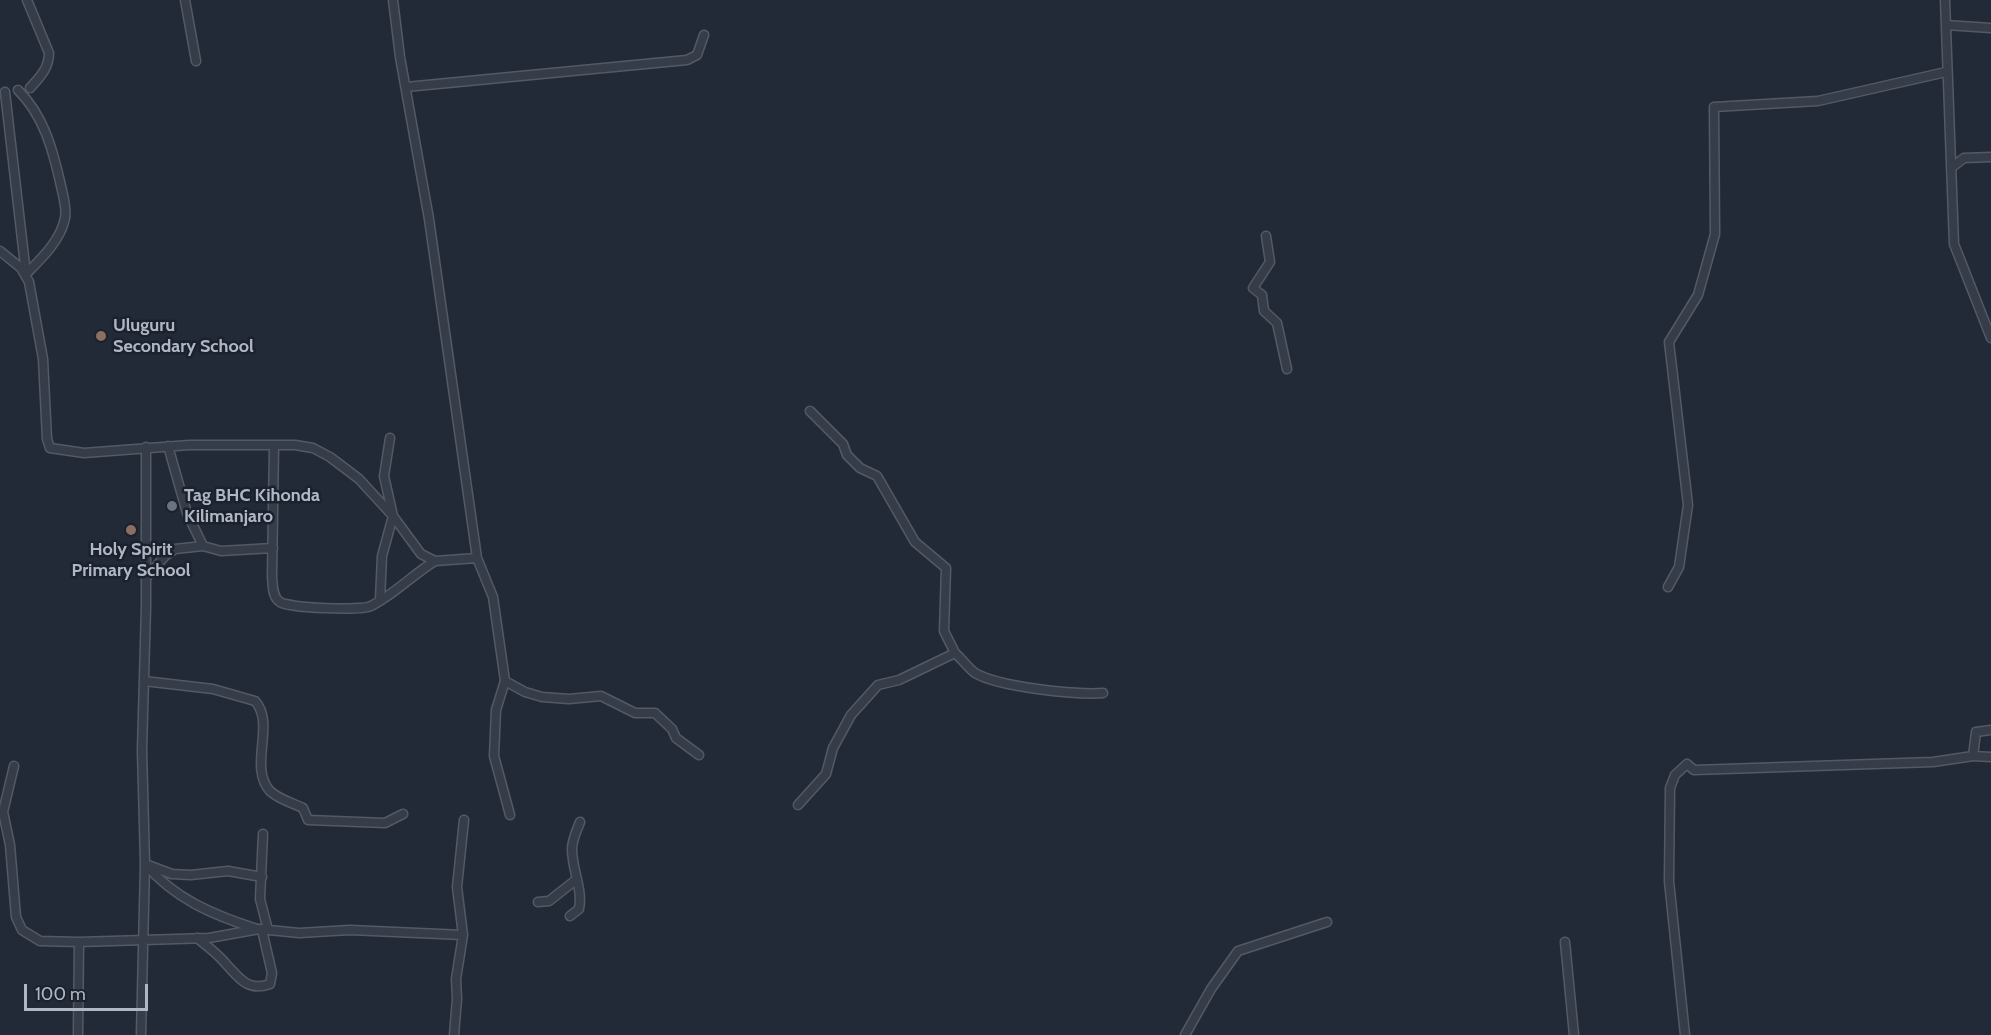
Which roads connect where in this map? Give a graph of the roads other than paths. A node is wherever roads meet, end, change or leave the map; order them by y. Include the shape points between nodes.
1 (27, 0) edge
2 (185, 0) edge
3 (393, 0) edge
4 (1945, 0) edge
5 (1946, 25) junction
6 (1991, 28) edge
7 (704, 35) dead end
8 (196, 61) dead end
9 (1946, 72) junction
10 (406, 87) junction
11 (30, 88) dead end
12 (18, 90) dead end
13 (5, 92) dead end
14 (1991, 157) edge
15 (1952, 168) junction
16 (1266, 236) dead end
17 (0, 251) edge
18 (26, 274) junction
19 (1991, 338) edge
20 (1287, 369) dead end
21 (810, 411) dead end
22 (390, 438) dead end
23 (168, 446) junction
24 (274, 446) junction
25 (146, 447) junction
26 (393, 516) junction
27 (203, 546) junction
28 (273, 548) junction
29 (477, 558) junction
30 (435, 561) junction
31 (146, 578) junction
32 (1668, 587) dead end
33 (380, 600) junction
34 (955, 653) junction
35 (144, 681) junction
36 (505, 681) junction
37 (1103, 693) dead end
38 (1991, 730) edge
39 (699, 755) dead end
40 (1973, 756) junction
41 (1991, 757) edge
42 (14, 766) dead end
43 (798, 805) dead end
44 (403, 814) dead end
45 (510, 815) dead end
46 (464, 820) dead end
47 (580, 822) dead end
48 (263, 834) dead end
49 (144, 864) junction
50 (262, 878) junction
51 (577, 879) junction
52 (538, 902) dead end
53 (570, 916) dead end
54 (1327, 922) dead end
55 (263, 930) junction
56 (463, 935) junction
57 (196, 938) junction
58 (143, 940) junction
59 (79, 942) junction
60 (1565, 942) dead end
61 (78, 1035) edge
62 (141, 1035) edge
63 (454, 1035) edge
64 (1185, 1035) edge
65 (1574, 1035) edge
66 (1685, 1035) edge

1 - 11 street via 49,53 44,73
2 - 8 street
3 - 10 street
4 - 5 street
5 - 6 street
5 - 9 street
7 - 10 street via 697,55 687,60
9 - 15 street
9 - 32 street via 1818,101 1714,107 1715,234 1698,295 1669,342 1688,505 1679,567
10 - 29 street via 429,219
12 - 18 street via 40,119 54,154 65,218 50,249
13 - 18 street
14 - 15 street via 1964,158
15 - 19 street via 1954,244
16 - 20 street via 1269,262 1253,288 1262,295 1264,310 1276,323
17 - 18 street
18 - 25 street via 42,359 47,444 67,452
21 - 34 street via 843,444 847,455 860,468 877,476 915,542 946,568 944,631
22 - 26 street via 384,476
23 - 24 street
23 - 25 street
23 - 27 street via 188,513
24 - 26 street via 313,448 330,457 359,479
24 - 28 street
25 - 31 street
26 - 30 street via 410,543
26 - 33 street via 382,556
27 - 28 street via 221,551
27 - 31 street via 175,549
28 - 33 street via 274,594 279,602 292,606 369,608
29 - 30 street
29 - 36 street via 493,597
30 - 33 street
31 - 35 street
34 - 37 street via 976,673 1007,683 1083,694
34 - 43 street via 900,680 878,685 851,715 833,748 826,774
35 - 44 street via 213,689 255,701 262,712 265,782 277,796 303,808 308,820 385,824
35 - 49 street
36 - 39 street via 542,697 600,696 635,713 655,713 676,738
36 - 45 street via 496,710 494,756
38 - 40 street via 1976,732
40 - 41 street
40 - 66 street via 1933,762 1784,768 1694,770 1687,764 1675,775 1670,788 1669,881
42 - 59 street via 3,812 16,917 22,930 40,941
46 - 56 street via 457,887
47 - 51 street via 572,846
48 - 50 street
49 - 50 street via 172,874 228,871
49 - 55 street via 182,898 228,920
49 - 58 street
50 - 55 street
51 - 52 street via 549,901
51 - 53 street via 582,897 579,909
54 - 64 street via 1238,951
55 - 56 street
55 - 57 street
55 - 57 street via 272,973 270,984 262,987 243,983
56 - 63 street via 456,979
57 - 58 street
58 - 59 street
58 - 62 street
59 - 61 street
60 - 65 street

